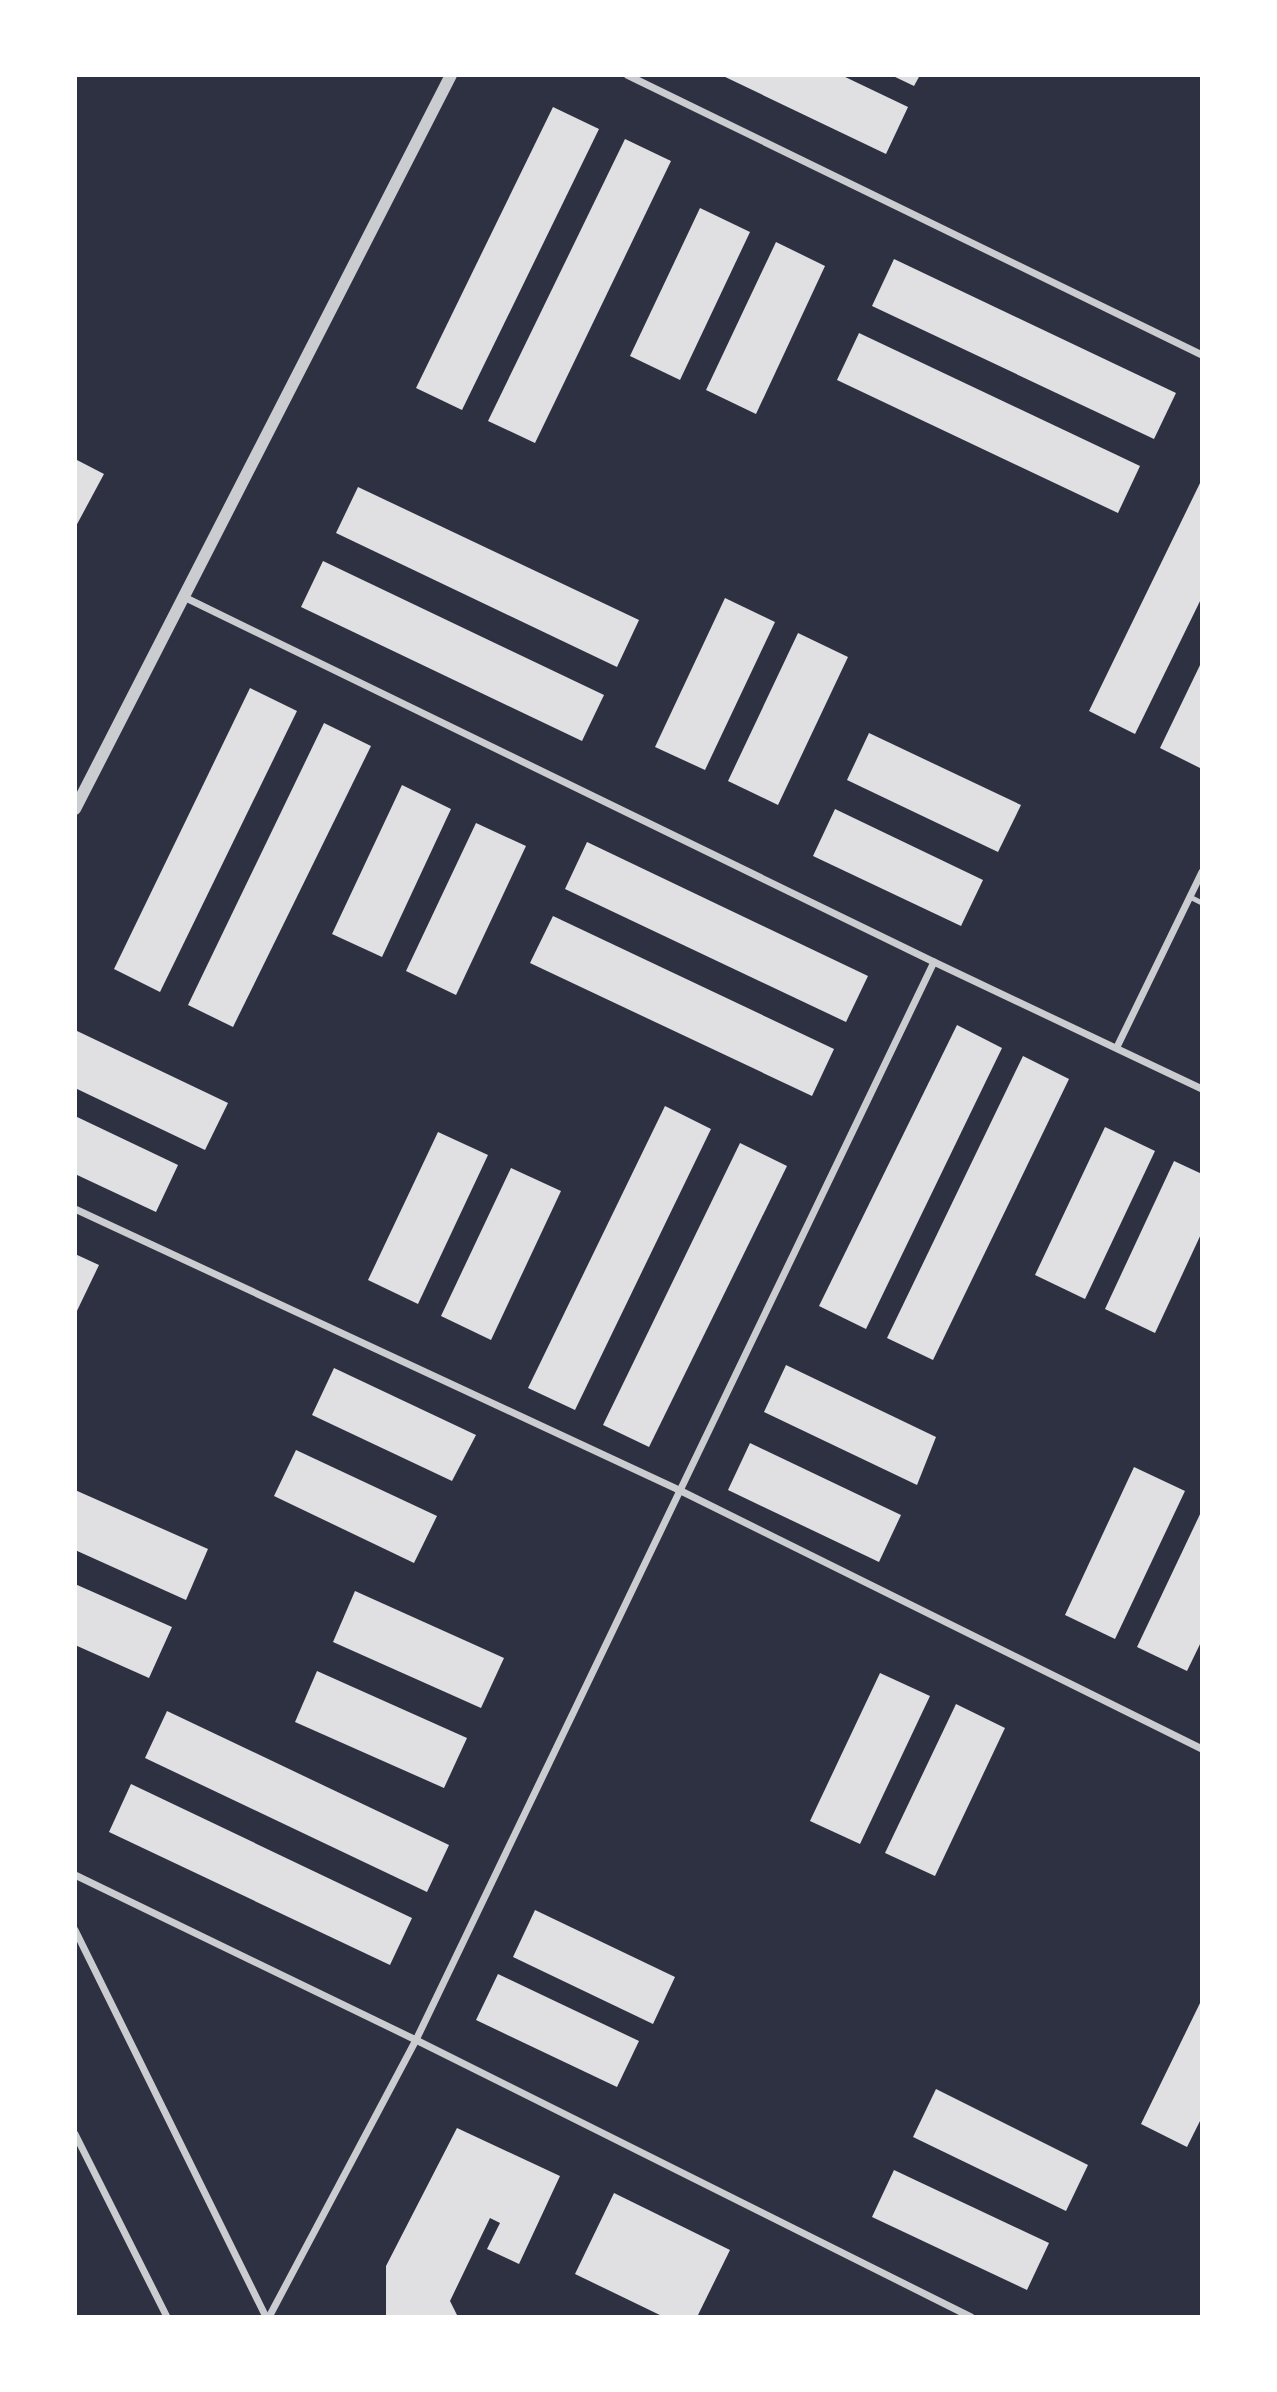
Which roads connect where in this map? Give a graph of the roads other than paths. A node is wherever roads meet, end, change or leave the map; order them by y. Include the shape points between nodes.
1 (451, 75) edge
2 (627, 75) edge
3 (1202, 355) edge
4 (184, 597) junction
5 (75, 809) edge
6 (1202, 872) edge
7 (1190, 897) junction
8 (1202, 903) edge
9 (934, 962) junction
10 (1116, 1047) junction
11 (1202, 1089) edge
12 (75, 1209) edge
13 (679, 1490) junction
14 (1202, 1749) edge
15 (75, 1875) edge
16 (75, 1930) edge
17 (416, 2040) junction
18 (75, 2134) edge
19 (167, 2317) edge
20 (267, 2317) edge
21 (971, 2317) edge

1 - 4 street
2 - 3 street
4 - 5 street
4 - 9 street
6 - 7 street
7 - 8 lane
7 - 10 street
9 - 10 street
9 - 13 street
10 - 11 street
12 - 13 street
13 - 14 street
13 - 17 street
15 - 17 street
16 - 20 street
17 - 20 street
17 - 21 street
18 - 19 street

